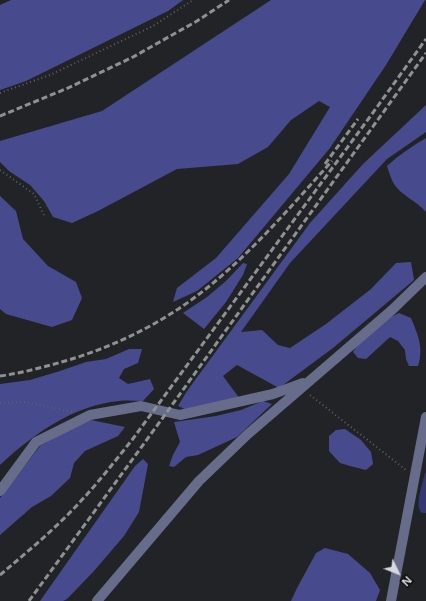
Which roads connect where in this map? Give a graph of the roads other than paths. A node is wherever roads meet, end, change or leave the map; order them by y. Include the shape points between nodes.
1 (426, 276) edge
2 (305, 384) junction
3 (426, 417) edge
4 (0, 491) edge
5 (97, 601) edge
6 (391, 601) edge

1 - 2 lane via 392,310
2 - 4 lane via 273,394 180,415 141,406 90,415 36,442
2 - 5 lane via 199,481
3 - 6 lane

